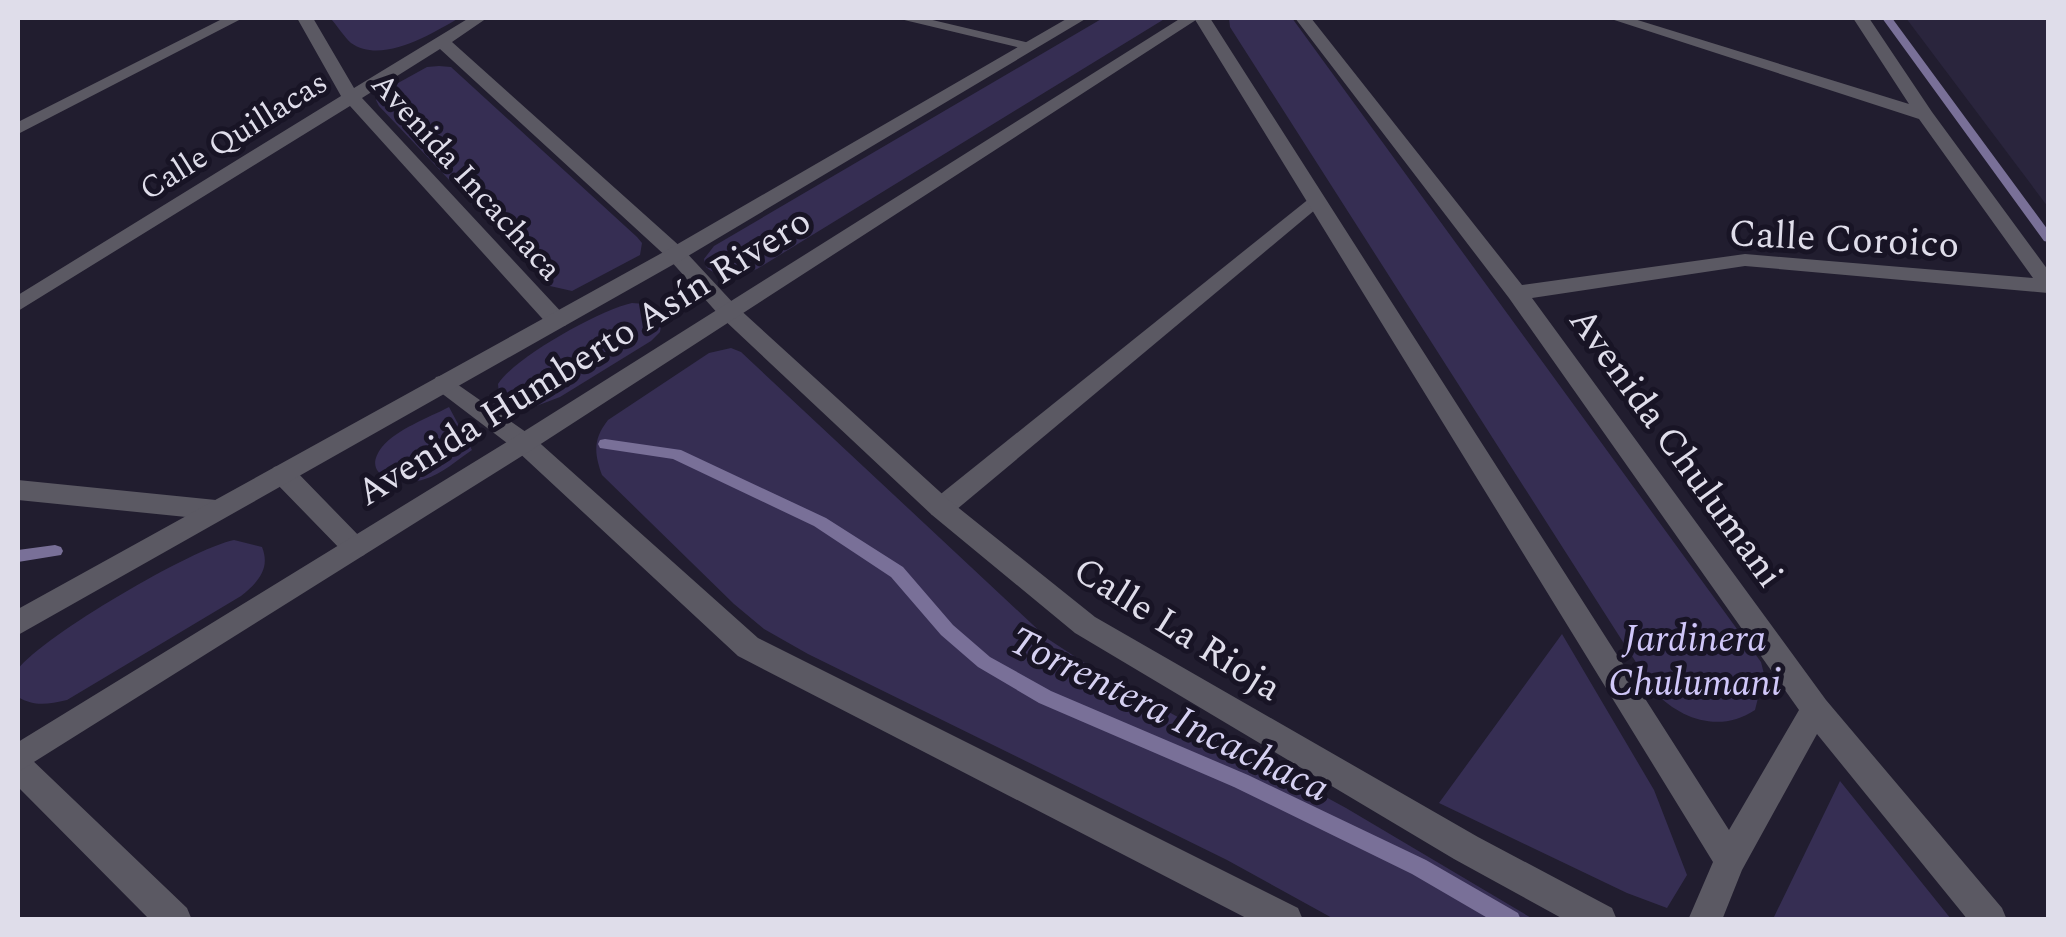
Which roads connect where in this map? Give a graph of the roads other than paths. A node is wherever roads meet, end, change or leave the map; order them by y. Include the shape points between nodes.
1 (235, 18) edge
2 (305, 18) edge
3 (479, 18) edge
4 (904, 18) edge
5 (1079, 18) edge
6 (1190, 18) edge
7 (1202, 18) edge
8 (1304, 18) edge
9 (1616, 18) edge
10 (1861, 18) edge
11 (441, 41) junction
12 (1030, 45) junction
13 (351, 97) junction
14 (1925, 116) junction
15 (18, 129) edge
16 (1315, 200) junction
17 (676, 254) junction
18 (2048, 285) edge
19 (1517, 293) junction
20 (18, 304) edge
21 (728, 311) junction
22 (557, 321) junction
23 (444, 384) junction
24 (524, 443) junction
25 (283, 474) junction
26 (18, 490) edge
27 (941, 508) junction
28 (216, 510) junction
29 (356, 548) junction
30 (18, 623) edge
31 (1815, 709) junction
32 (18, 758) edge
33 (18, 767) edge
34 (1730, 860) junction
35 (175, 920) edge
36 (1286, 920) edge
37 (1600, 920) edge
38 (1705, 920) edge
39 (1990, 920) edge

1 - 15 street
2 - 13 street, Avenida Incachaca
3 - 11 street, Calle Quillacas
4 - 12 street
5 - 12 street, Avenida Humberto Asín Rivero
6 - 21 street, Avenida Humberto Asín Rivero
7 - 16 street
8 - 19 street, Avenida Chulumani
9 - 14 street
10 - 14 street
11 - 13 street, Calle Quillacas
11 - 17 street, Avenida Incachaca
12 - 17 street, Avenida Humberto Asín Rivero
13 - 20 street, Calle Quillacas
13 - 22 street, Avenida Incachaca
14 - 18 street
16 - 27 street
16 - 34 street
17 - 21 street, Calle La Rioja
17 - 22 street, Avenida Humberto Asín Rivero
18 - 19 street, Calle Coroico via 1746,260
19 - 31 street, Avenida Chulumani
21 - 24 street, Avenida Humberto Asín Rivero
21 - 27 street, Calle La Rioja
22 - 23 street, Avenida Humberto Asín Rivero
23 - 24 street
23 - 25 street, Avenida Humberto Asín Rivero
24 - 29 street, Avenida Humberto Asín Rivero
24 - 36 street via 748,647
25 - 28 street, Avenida Humberto Asín Rivero
25 - 29 street
26 - 28 street
27 - 37 street, Calle La Rioja via 1085,625
28 - 30 street, Avenida Humberto Asín Rivero
29 - 32 street, Avenida Humberto Asín Rivero
31 - 34 street
31 - 39 street, Avenida Chulumani
33 - 35 street
34 - 38 street

